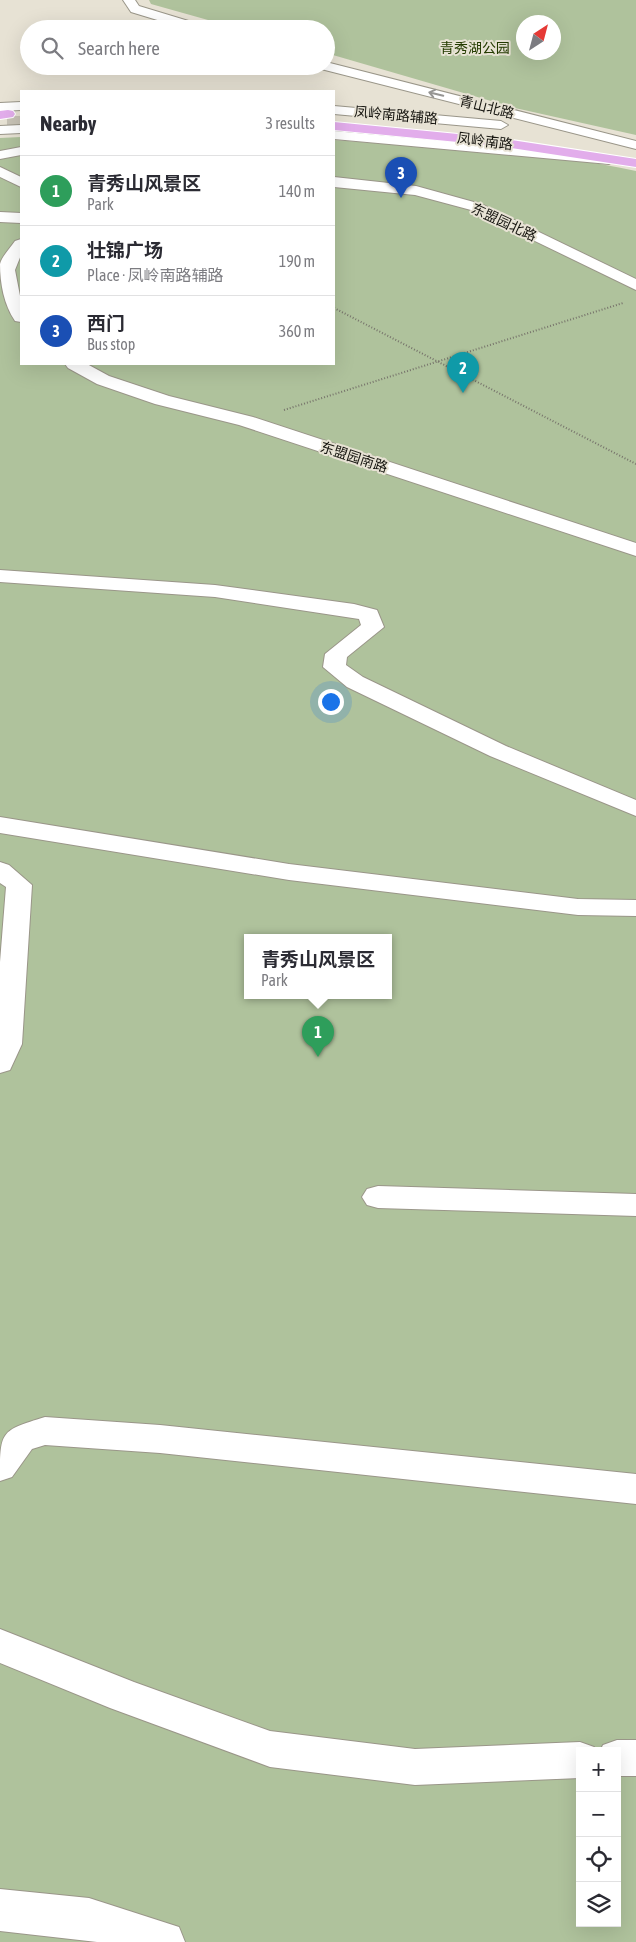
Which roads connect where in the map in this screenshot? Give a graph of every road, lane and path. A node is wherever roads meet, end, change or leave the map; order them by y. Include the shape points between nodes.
1 (129, 0) edge
2 (173, 20) edge
3 (335, 68) edge
4 (335, 69) edge
5 (346, 85) dead end
6 (335, 110) edge
7 (335, 114) edge
8 (5, 115) edge
9 (335, 118) edge
10 (335, 126) edge
11 (20, 128) tunnel mouth
12 (335, 135) edge
13 (20, 151) tunnel mouth
14 (635, 153) edge
15 (0, 155) edge
16 (0, 172) edge
17 (20, 182) edge
18 (335, 182) edge
19 (0, 218) edge
20 (20, 218) edge
21 (20, 246) edge
22 (636, 285) edge
23 (627, 302) dead end
24 (335, 309) edge
25 (20, 316) edge
26 (438, 362) junction
27 (76, 365) edge
28 (246, 421) junction
29 (636, 464) edge
30 (636, 550) edge
31 (0, 576) edge
32 (636, 808) edge
33 (0, 825) edge
34 (0, 870) edge
35 (636, 908) edge
36 (0, 1063) edge
37 (378, 1196) dead end
38 (636, 1205) edge
39 (0, 1467) edge
40 (636, 1489) edge
41 (0, 1646) edge
42 (621, 1758) edge
43 (636, 1758) edge
44 (576, 1760) edge
45 (0, 1910) edge
46 (164, 1942) edge

1 - 2 street via 135,8
14 -> 3 street, 青山北路
4 - 5 street, 青山北路 via 347,79
6 - 14 street, 凤岭南路辅路 via 480,123
7 - 14 main road, 凤岭南路 via 451,124
8 - 11 street
9 - 14 main road, 凤岭南路 via 540,138
10 - 14 main road, 凤岭南路
12 - 14 street, 凤岭南路辅路
13 - 15 street
16 - 17 street
18 - 22 street, 东盟园北路 via 416,191 476,207
19 - 20 street
21 - 25 street via 6,273
23 - 26 path
24 - 26 path
26 - 28 path
26 - 29 path
27 - 28 street, 东盟园南路 via 103,380 162,400
28 - 30 street, 东盟园南路
31 - 32 street via 215,591 369,615 373,627 336,654 334,667 355,682 498,751
33 - 35 street via 289,872 578,907
34 - 36 street via 19,885 8,1044
37 - 38 street
39 - 40 street via 20,1438 45,1431 160,1439
41 - 44 street via 124,1696 270,1749 414,1767
42 - 43 street
45 - 46 street via 89,1919

